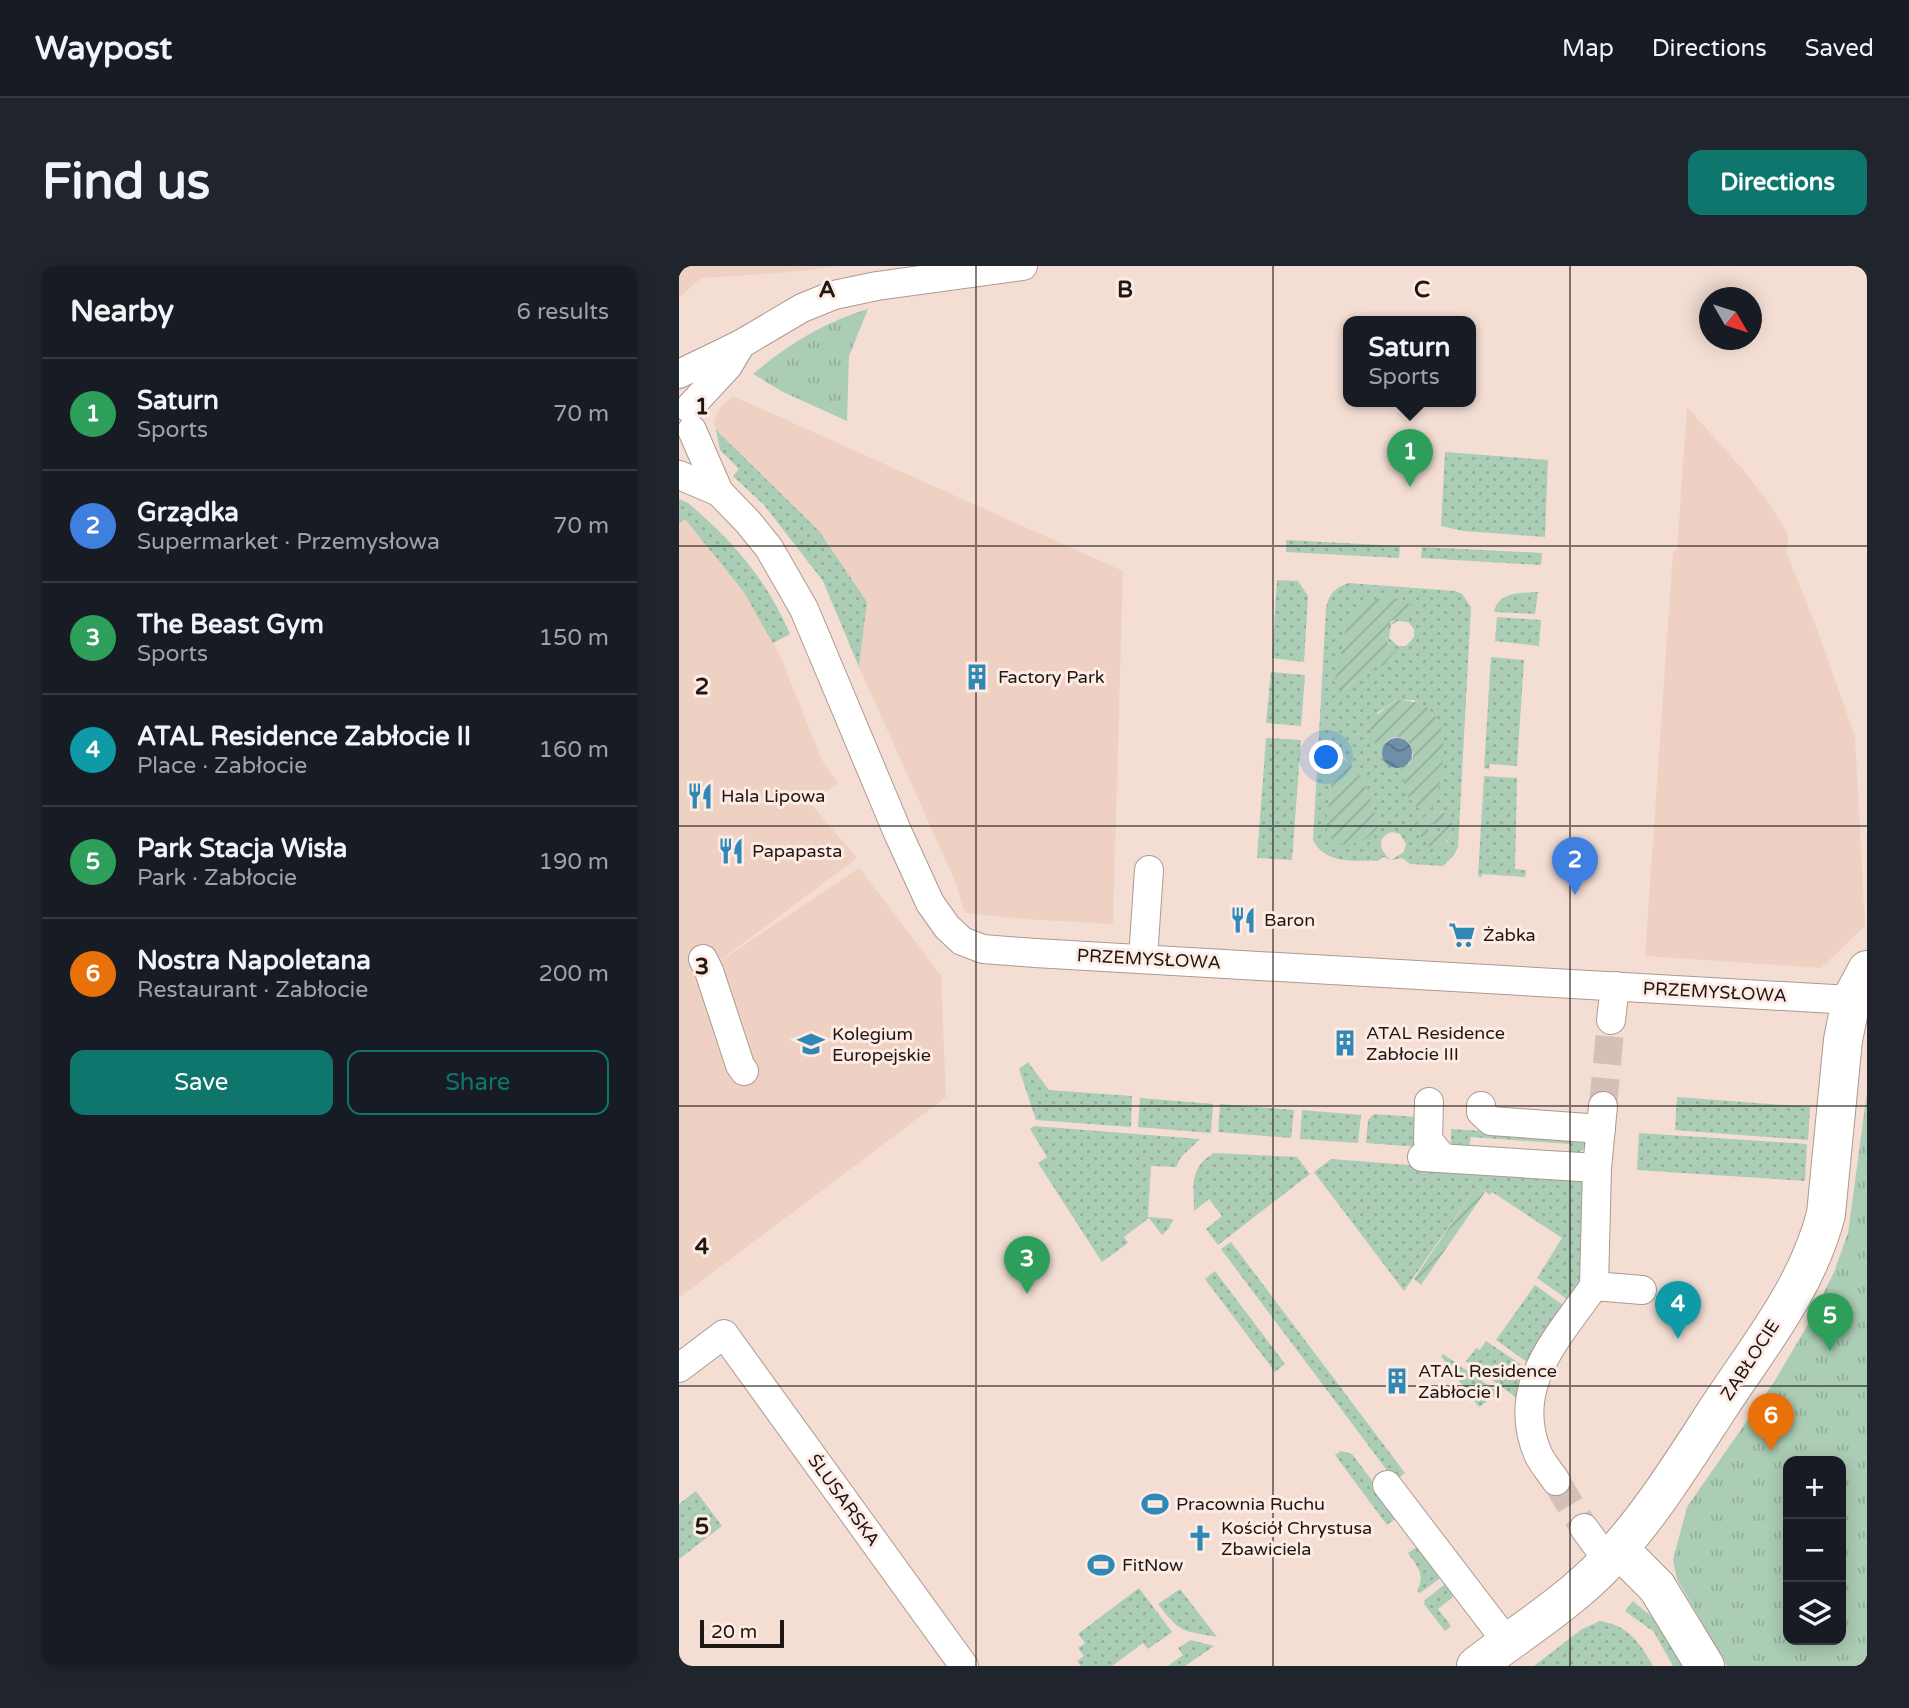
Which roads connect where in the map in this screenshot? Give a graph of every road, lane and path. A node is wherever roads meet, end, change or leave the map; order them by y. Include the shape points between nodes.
1 (1023, 266) edge
2 (741, 344) junction
3 (679, 374) edge
4 (687, 411) edge
5 (679, 455) edge
6 (679, 475) edge
7 (719, 492) junction
8 (1149, 870) dead end
9 (1143, 958) junction
10 (703, 959) dead end
11 (1859, 985) edge
12 (1615, 986) junction
13 (1611, 1020) tunnel mouth
14 (744, 1071) dead end
15 (1429, 1102) dead end
16 (1481, 1106) dead end
17 (1597, 1168) junction
18 (1594, 1286) junction
19 (1642, 1290) dead end
20 (679, 1368) edge
21 (1556, 1481) tunnel mouth
22 (1387, 1485) dead end
23 (1584, 1528) tunnel mouth
24 (1613, 1555) junction
25 (1507, 1642) junction
26 (964, 1666) edge
27 (1476, 1666) edge
28 (1705, 1666) edge

1 - 2 street via 834,295
2 - 3 street
2 - 4 street via 728,366
4 - 5 street via 688,443
4 - 7 street, PRZEMYSŁOWA
6 - 7 street, PRZEMYSŁOWA
7 - 9 street, PRZEMYSŁOWA via 769,548 804,609 898,833 930,903 947,927 963,941 983,949
8 - 9 street
9 - 12 street, PRZEMYSŁOWA
10 - 14 street
11 - 12 street, PRZEMYSŁOWA
11 - 24 street, ZABŁOCIE via 1843,1040 1826,1214 1810,1264 1651,1511
12 - 13 street
15 - 17 street via 1428,1140 1433,1157
16 - 17 street via 1491,1121 1602,1118
17 - 18 street
18 - 19 street
18 - 21 street via 1542,1361 1530,1396 1531,1434
20 - 26 street, ŚLUSARSKA via 724,1334
22 - 25 street
23 - 24 street
24 - 25 street, ZABŁOCIE via 1570,1595
24 - 28 street via 1657,1587
25 - 27 street, ZABŁOCIE

